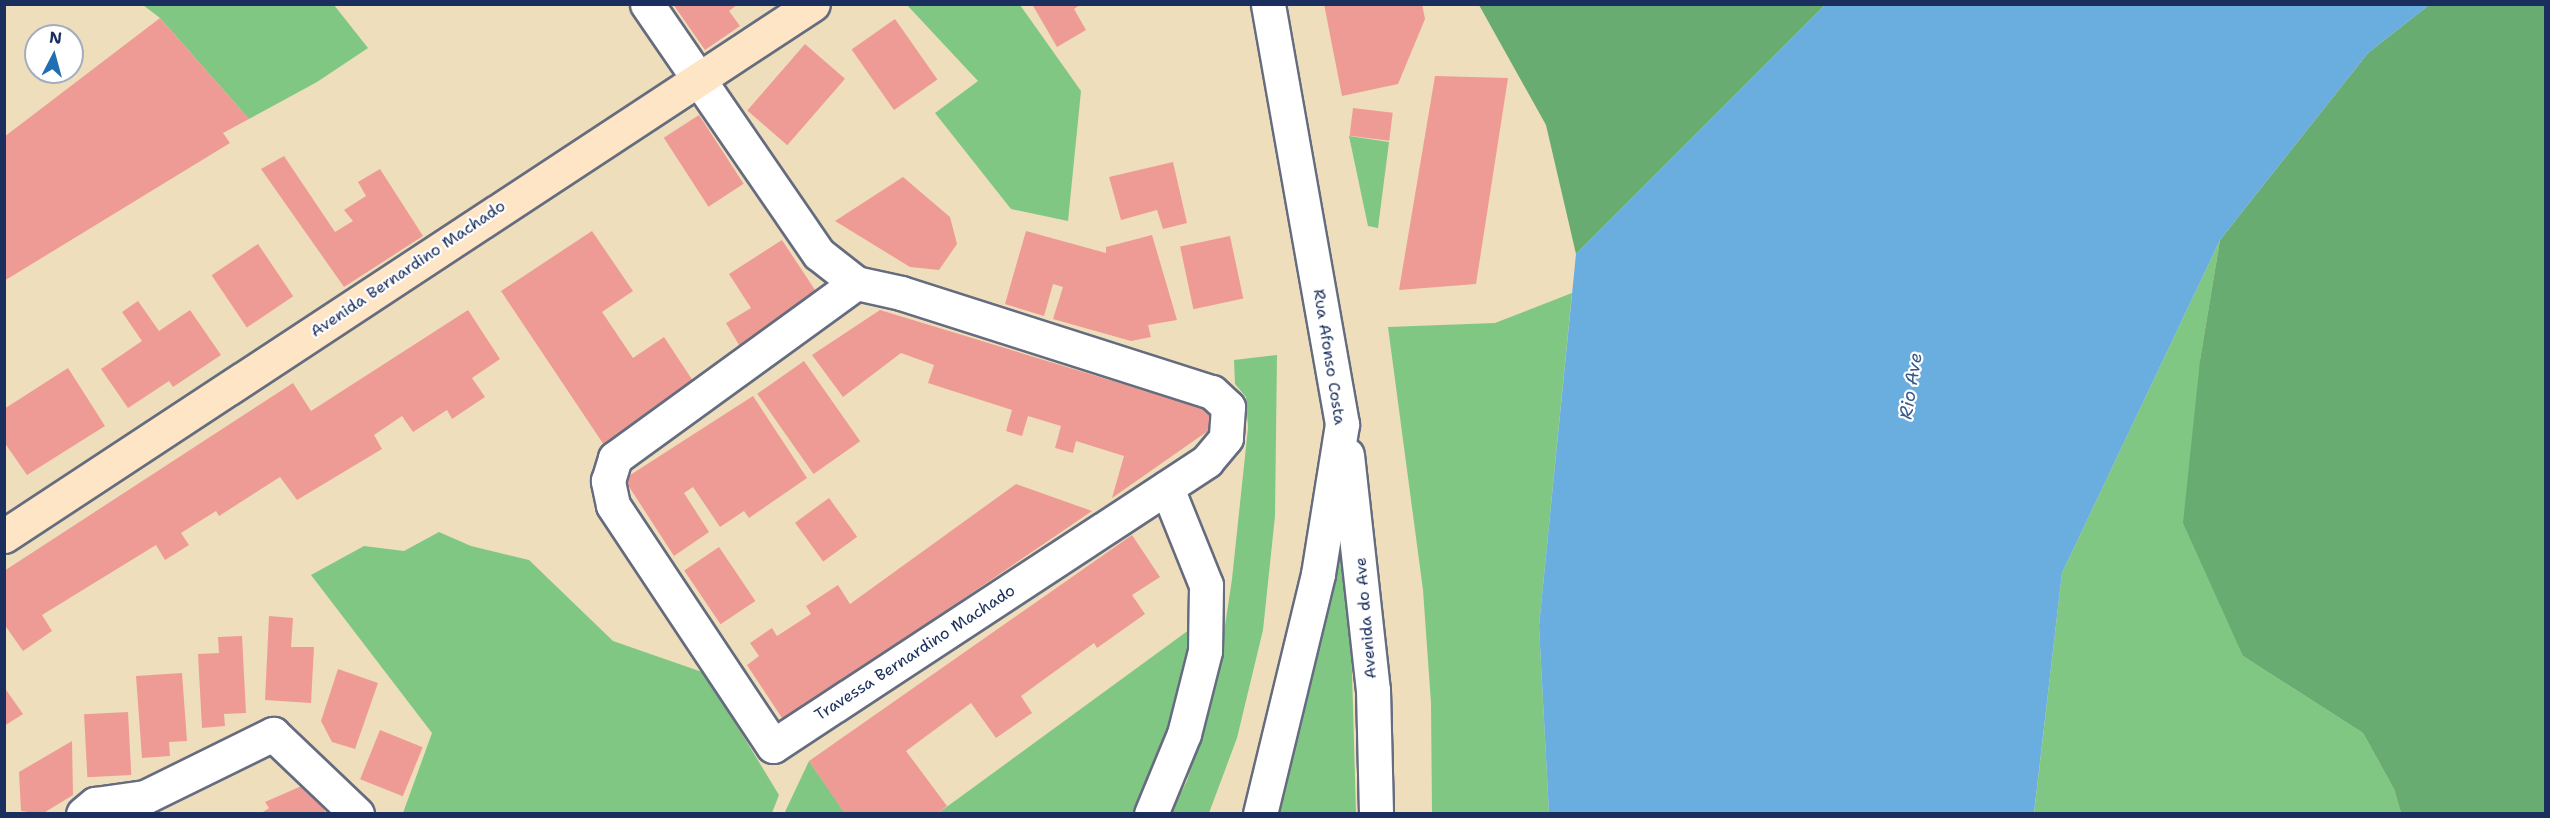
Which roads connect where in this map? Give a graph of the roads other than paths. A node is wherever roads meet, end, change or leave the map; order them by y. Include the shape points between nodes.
1 (647, 4) edge
2 (813, 4) edge
3 (1268, 4) edge
4 (700, 79) junction
5 (856, 283) junction
6 (1342, 424) junction
7 (1167, 488) junction
8 (4, 536) edge
9 (83, 813) edge
10 (357, 813) edge
11 (1151, 813) edge
12 (1260, 813) edge
13 (1376, 813) edge

1 - 4 street, Travessa Bernardino Machado
2 - 4 main road, Avenida Bernardino Machado
3 - 6 street, Rua Afonso Costa
4 - 5 street, Travessa Bernardino Machado via 819,254
4 - 8 main road, Avenida Bernardino Machado
5 - 7 street, Travessa Bernardino Machado via 901,293 1212,392 1228,407 1226,438 1208,461
5 - 7 street, Travessa Bernardino Machado via 615,458 608,481 613,505 773,747
6 - 12 street, Rua Afonso Costa via 1318,574
6 - 13 street, Avenida do Ave via 1361,558 1372,679
7 - 11 street via 1206,585 1205,651 1184,734
9 - 10 street via 95,804 145,797 273,734

